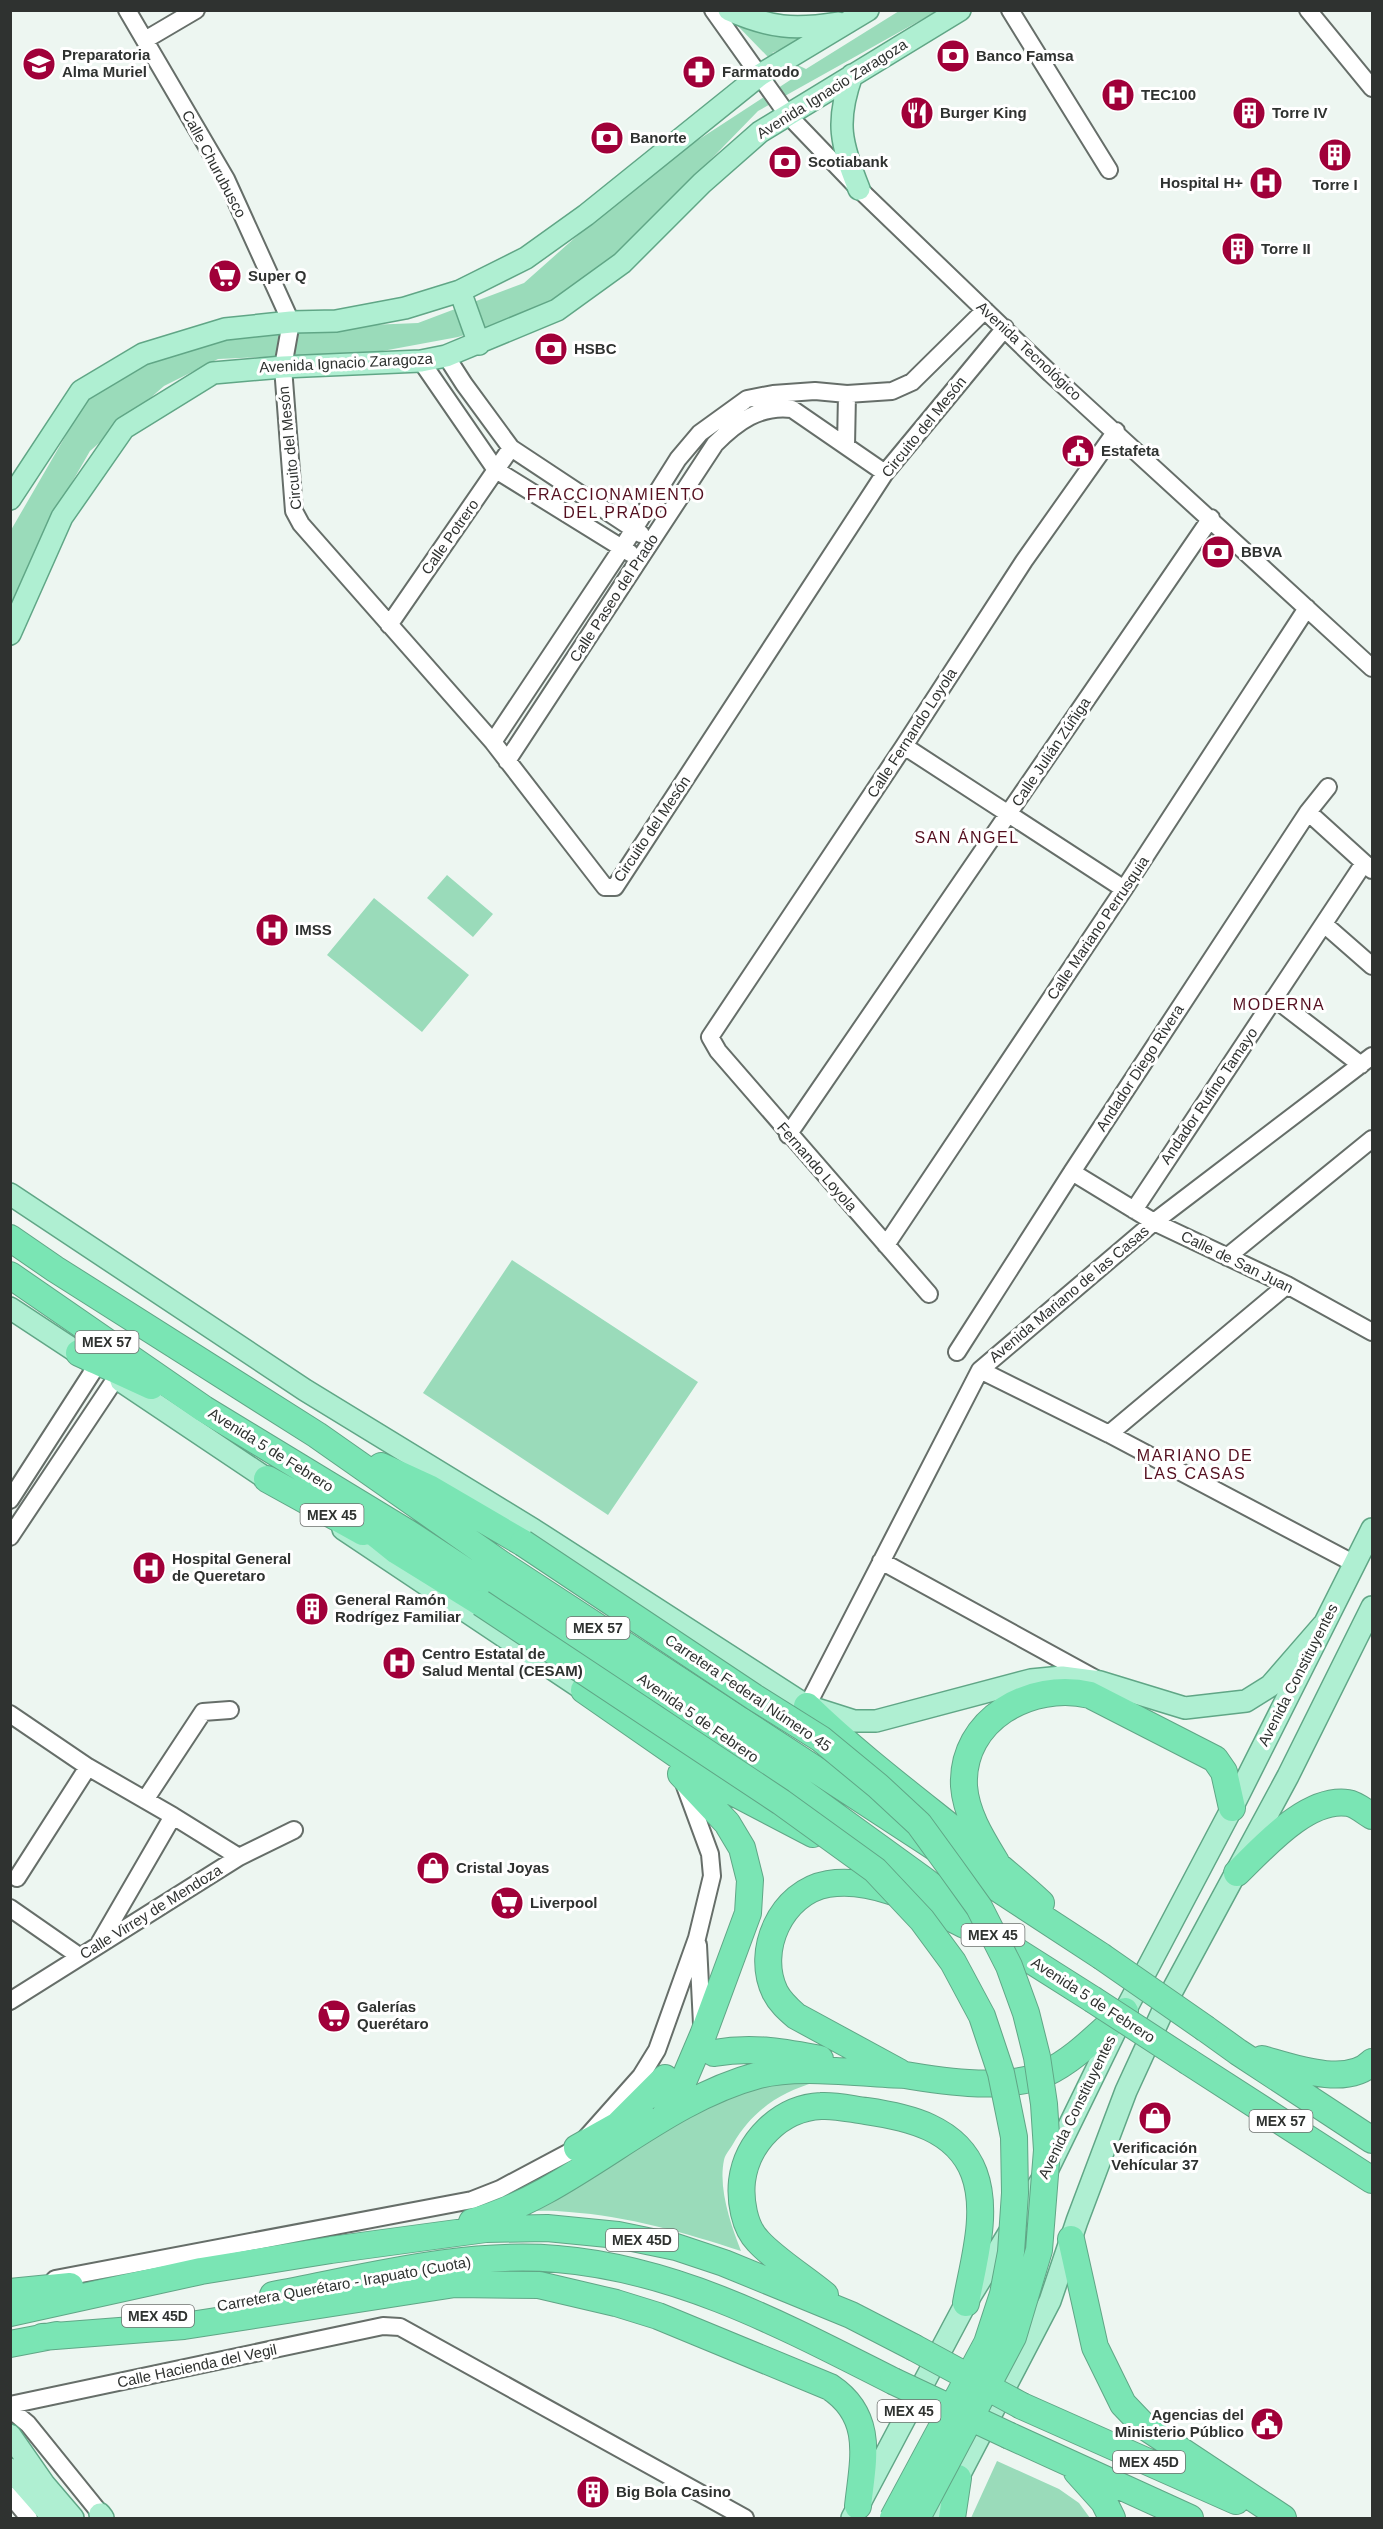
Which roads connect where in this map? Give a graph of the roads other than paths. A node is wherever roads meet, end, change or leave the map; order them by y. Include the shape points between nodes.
1 (127, 10) edge
2 (196, 10) edge
3 (713, 10) edge
4 (729, 10) edge
5 (960, 10) edge
6 (1010, 10) edge
7 (1308, 10) edge
8 (859, 16) edge
9 (145, 40) junction
10 (760, 75) junction
11 (852, 75) junction
12 (1372, 88) edge
13 (787, 114) junction
14 (1109, 170) dead end
15 (859, 189) junction
16 (460, 291) junction
17 (985, 310) junction
18 (291, 322) junction
19 (1005, 328) junction
20 (478, 344) junction
21 (446, 356) junction
22 (421, 361) junction
23 (283, 367) junction
24 (847, 394) junction
25 (1116, 431) junction
26 (846, 446) junction
27 (511, 448) junction
28 (496, 470) junction
29 (885, 473) junction
30 (10, 499) edge
31 (1211, 518) junction
32 (633, 528) junction
33 (651, 542) junction
34 (622, 548) junction
35 (641, 559) junction
36 (1306, 608) junction
37 (389, 626) junction
38 (10, 634) edge
39 (1372, 668) edge
40 (494, 742) junction
41 (904, 746) junction
42 (507, 761) junction
43 (1328, 787) dead end
44 (1308, 812) junction
45 (1009, 813) junction
46 (1368, 867) edge
47 (1124, 889) junction
48 (1324, 924) junction
49 (1372, 966) edge
50 (1274, 998) junction
51 (710, 1037) joint
52 (1367, 1060) edge
53 (788, 1135) junction
54 (1372, 1139) edge
55 (1072, 1172) junction
56 (10, 1194) edge
57 (1134, 1210) junction
58 (1154, 1222) junction
59 (10, 1238) edge
60 (886, 1245) junction
61 (1227, 1257) junction
62 (10, 1275) edge
63 (1287, 1285) junction
64 (10, 1293) edge
65 (929, 1294) dead end
66 (10, 1308) edge
67 (1372, 1332) edge
68 (957, 1352) dead end
69 (88, 1359) junction
70 (980, 1370) junction
71 (116, 1378) junction
72 (204, 1409) junction
73 (1109, 1434) junction
74 (317, 1435) junction
75 (284, 1459) junction
76 (267, 1479) junction
77 (10, 1500) edge
78 (1372, 1529) edge
79 (10, 1537) edge
80 (397, 1551) junction
81 (881, 1561) junction
82 (1355, 1564) junction
83 (1372, 1607) edge
84 (1323, 1625) junction
85 (1100, 1682) junction
86 (584, 1690) junction
87 (807, 1706) junction
88 (230, 1710) dead end
89 (10, 1714) edge
90 (88, 1767) junction
91 (681, 1774) junction
92 (146, 1800) junction
93 (1232, 1808) junction
94 (173, 1816) junction
95 (1372, 1816) edge
96 (294, 1830) dead end
97 (239, 1857) junction
98 (996, 1862) junction
99 (1237, 1873) junction
100 (17, 1878) dead end
101 (924, 1880) junction
102 (10, 1908) edge
103 (697, 1938) junction
104 (99, 1944) junction
105 (1010, 1947) junction
106 (1092, 1950) junction
107 (79, 1956) junction
108 (10, 2001) edge
109 (1125, 2011) junction
110 (708, 2044) junction
111 (1238, 2052) junction
112 (1372, 2062) edge
113 (905, 2075) junction
114 (665, 2078) dead end
115 (663, 2119) junction
116 (1372, 2140) edge
117 (577, 2148) junction
118 (1372, 2180) edge
119 (421, 2237) junction
120 (1071, 2239) junction
121 (201, 2271) junction
122 (10, 2290) edge
123 (966, 2303) junction
124 (10, 2313) edge
125 (851, 2315) junction
126 (42, 2337) junction
127 (10, 2344) edge
128 (10, 2407) edge
129 (10, 2422) edge
130 (19, 2429) edge
131 (1071, 2465) junction
132 (10, 2469) edge
133 (958, 2478) junction
134 (10, 2495) edge
135 (855, 2512) edge
136 (103, 2517) edge
137 (29, 2518) edge
138 (53, 2518) edge
139 (73, 2518) edge
140 (746, 2518) edge
141 (893, 2518) edge
142 (917, 2518) edge
143 (937, 2518) edge
144 (952, 2518) edge
145 (1112, 2518) edge
146 (1190, 2518) edge
147 (1275, 2518) edge
148 (1283, 2518) edge

1 - 9 street, Calle Churubusco
2 - 9 street
3 - 10 street, Avenida Tecnológico
4 - 8 main road via 768,26 808,28
5 - 11 main road, Avenida Ignacio Zaragoza
6 - 14 street
7 - 12 street
8 - 10 main road
9 - 18 street, Calle Churubusco via 226,179
10 - 13 street, Avenida Tecnológico
10 - 16 main road via 535,252
11 - 13 main road, Avenida Ignacio Zaragoza
11 - 15 main road via 841,118 845,154
13 - 15 street, Avenida Tecnológico
13 - 20 main road, Avenida Ignacio Zaragoza via 760,132 622,263 590,287 557,310
15 - 17 street, Avenida Tecnológico
16 - 18 main road via 405,308 336,321
16 - 20 main road
17 - 19 street, Avenida Tecnológico
17 - 24 street, Calle Paseo del Prado via 912,382 892,391
18 - 23 street, Circuito del Mesón
18 - 30 main road via 225,329 156,349 81,391
19 - 25 street, Avenida Tecnológico
19 - 29 street, Circuito del Mesón
20 - 21 main road, Avenida Ignacio Zaragoza
21 - 22 main road, Avenida Ignacio Zaragoza
21 - 27 street
22 - 23 main road, Avenida Ignacio Zaragoza
22 - 28 street
23 - 37 street, Circuito del Mesón via 294,511
23 - 38 main road, Avenida Ignacio Zaragoza via 213,373 124,428 62,517
24 - 26 street
24 - 32 street, Calle Paseo del Prado via 815,391 747,399 716,419 687,447
25 - 31 street, Avenida Tecnológico
25 - 41 street, Calle Fernando Loyola via 1024,561
26 - 29 street, Calle Paseo del Prado
26 - 33 street, Calle Paseo del Prado via 792,410 764,410 715,444
27 - 28 street, Calle Potrero
27 - 32 street
28 - 34 street
28 - 37 street, Calle Potrero
29 - 42 street, Circuito del Mesón via 615,887 605,887
31 - 36 street, Avenida Tecnológico
31 - 45 street, Calle Julián Zúñiga
32 - 33 street
32 - 34 street, Calle Paseo del Prado
33 - 35 street, Calle Paseo del Prado
34 - 35 street
34 - 40 street, Calle Paseo del Prado
35 - 42 street, Calle Paseo del Prado
36 - 39 street, Avenida Tecnológico
36 - 47 street, Calle Mariano Perrusquia
37 - 40 street, Circuito del Mesón
40 - 42 street, Circuito del Mesón
41 - 45 street
41 - 51 street, Calle Fernando Loyola
43 - 44 street, Andador Diego Rivera
44 - 46 street
44 - 55 street, Andador Diego Rivera
45 - 47 street
45 - 53 street, Calle Julián Zúñiga
46 - 48 street, Andador Rufino Tamayo
47 - 60 street, Calle Mariano Perrusquia
48 - 49 street
48 - 50 street, Andador Rufino Tamayo
50 - 52 street
50 - 57 street, Andador Rufino Tamayo
51 - 53 street, Fernando Loyola via 717,1051
52 - 58 street, Avenida Mariano de las Casas
53 - 60 street, Fernando Loyola
54 - 61 street
55 - 57 street, Calle de San Juan
55 - 68 street, Andador Diego Rivera
56 - 87 main road via 305,1390 544,1536
57 - 58 street, Calle de San Juan
58 - 61 street, Calle de San Juan
58 - 70 street, Avenida Mariano de las Casas
59 - 74 highway, Avenida 5 de Febrero / MEX 57
60 - 65 street, Fernando Loyola
61 - 63 street, Calle de San Juan
62 - 72 highway, Avenida 5 de Febrero / MEX 57
63 - 67 street, Calle de San Juan
63 - 73 street
64 - 72 highway via 66,1331
66 - 69 main road, Avenida 5 de Febrero
69 - 71 main road, Avenida 5 de Febrero
69 - 72 highway, MEX 57
69 - 77 street
70 - 73 street
70 - 81 street, Avenida Mariano de las Casas
71 - 76 main road, Avenida 5 de Febrero
71 - 79 street
72 - 75 highway, Avenida 5 de Febrero / MEX 57
73 - 82 street
74 - 106 highway, Avenida 5 de Febrero / MEX 57 via 501,1564
74 - 142 highway, Carretera Federal Número 45 / MEX 45, bridge via 429,1488 523,1543 821,1739 919,1824 979,1907 1009,1966 1037,2057 1047,2150 1040,2250 1013,2337
75 - 80 highway, MEX 45
75 - 101 highway, Avenida 5 de Febrero / MEX 57 via 667,1694
76 - 80 highway, MEX 45
76 - 86 main road, Avenida 5 de Febrero
78 - 82 main road, Avenida Constituyentes
80 - 141 highway, MEX 45, bridge via 781,1802 875,1870 922,1920 953,1962 982,2016 1001,2073 1014,2137 1011,2252 1003,2295 987,2343
81 - 85 street
81 - 87 street, Avenida Mariano de las Casas
82 - 84 main road, Avenida Constituyentes
83 - 99 main road
84 - 85 main road via 1270,1686 1246,1701 1185,1708
84 - 93 main road, Avenida Constituyentes
85 - 87 main road via 1062,1677 1031,1680 876,1721 854,1721
86 - 91 main road, Avenida 5 de Febrero
86 - 101 highway via 725,1788 800,1828
87 - 98 highway
88 - 92 street via 203,1712
89 - 90 street
90 - 92 street
90 - 100 street
91 - 103 street via 710,1854 712,1876
91 - 110 highway via 727,1823 742,1848 750,1880 748,1913
92 - 94 street
93 - 98 highway via 1224,1772 1215,1759 1090,1695 1049,1693 1022,1700 999,1713 978,1733 967,1757 966,1801
93 - 109 main road, Avenida Constituyentes / MEX 45
94 - 97 street
94 - 104 street
95 - 99 highway via 1350,1803 1318,1807 1278,1834
96 - 97 street, Calle Virrey de Mendoza
97 - 104 street, Calle Virrey de Mendoza
98 - 106 highway
99 - 120 main road via 1171,1993 1136,2070
101 - 105 highway, Avenida 5 de Febrero / MEX 57
102 - 107 street
103 - 110 street
103 - 117 street via 657,2050 641,2076
104 - 107 street, Calle Virrey de Mendoza
105 - 113 highway via 909,1898 867,1885 829,1884 805,1894 785,1911 768,1951 776,1994 785,2007
105 - 118 highway, Avenida 5 de Febrero / MEX 57, bridge
106 - 111 highway, Avenida 5 de Febrero / MEX 57, bridge
107 - 108 street, Calle Virrey de Mendoza
109 - 113 highway via 1070,2059 1023,2082 999,2085
109 - 123 main road, Avenida Constituyentes / MEX 45 via 1047,2171
110 - 113 highway via 766,2049
110 - 115 highway
111 - 112 highway via 1308,2072 1342,2074
111 - 116 highway, Avenida 5 de Febrero / MEX 57
113 - 115 highway via 795,2070 761,2074 696,2098
114 - 117 highway via 618,2125
115 - 119 highway via 524,2203
117 - 122 street via 472,2200
119 - 121 highway, Carretera Querétaro - Irapuato (Cuota) / MEX 45D
119 - 125 highway, Carretera Querétaro - Irapuato (Cuota) / MEX 45D via 506,2228 618,2235 676,2247 724,2263
120 - 133 main road via 1050,2301
120 - 148 highway via 1095,2347 1123,2404 1144,2426
121 - 122 highway
121 - 124 highway, Carretera Querétaro - Irapuato (Cuota) / MEX 45D
123 - 125 highway via 979,2197 973,2171 959,2148 938,2131 891,2115 823,2105 809,2107 777,2122 753,2147 743,2174 742,2202 757,2241
123 - 135 main road, Avenida Constituyentes / MEX 45
125 - 147 highway, MEX 45D, bridge via 1022,2406
126 - 127 highway, Carretera Querétaro - Irapuato (Cuota) / MEX 45D
126 - 131 highway, Carretera Querétaro - Irapuato (Cuota) / MEX 45D, bridge via 452,2263 557,2259 626,2269 755,2312
126 - 135 highway via 184,2326 455,2284 539,2285 658,2316 840,2394 862,2429 864,2447
128 - 130 street
128 - 140 street, Calle Hacienda del Vegil via 383,2326 400,2327
129 - 130 street
130 - 136 street
130 - 139 main road via 44,2484
131 - 145 highway via 1104,2502
131 - 146 highway, MEX 45D
132 - 138 main road
133 - 143 main road
133 - 144 highway
134 - 137 street

